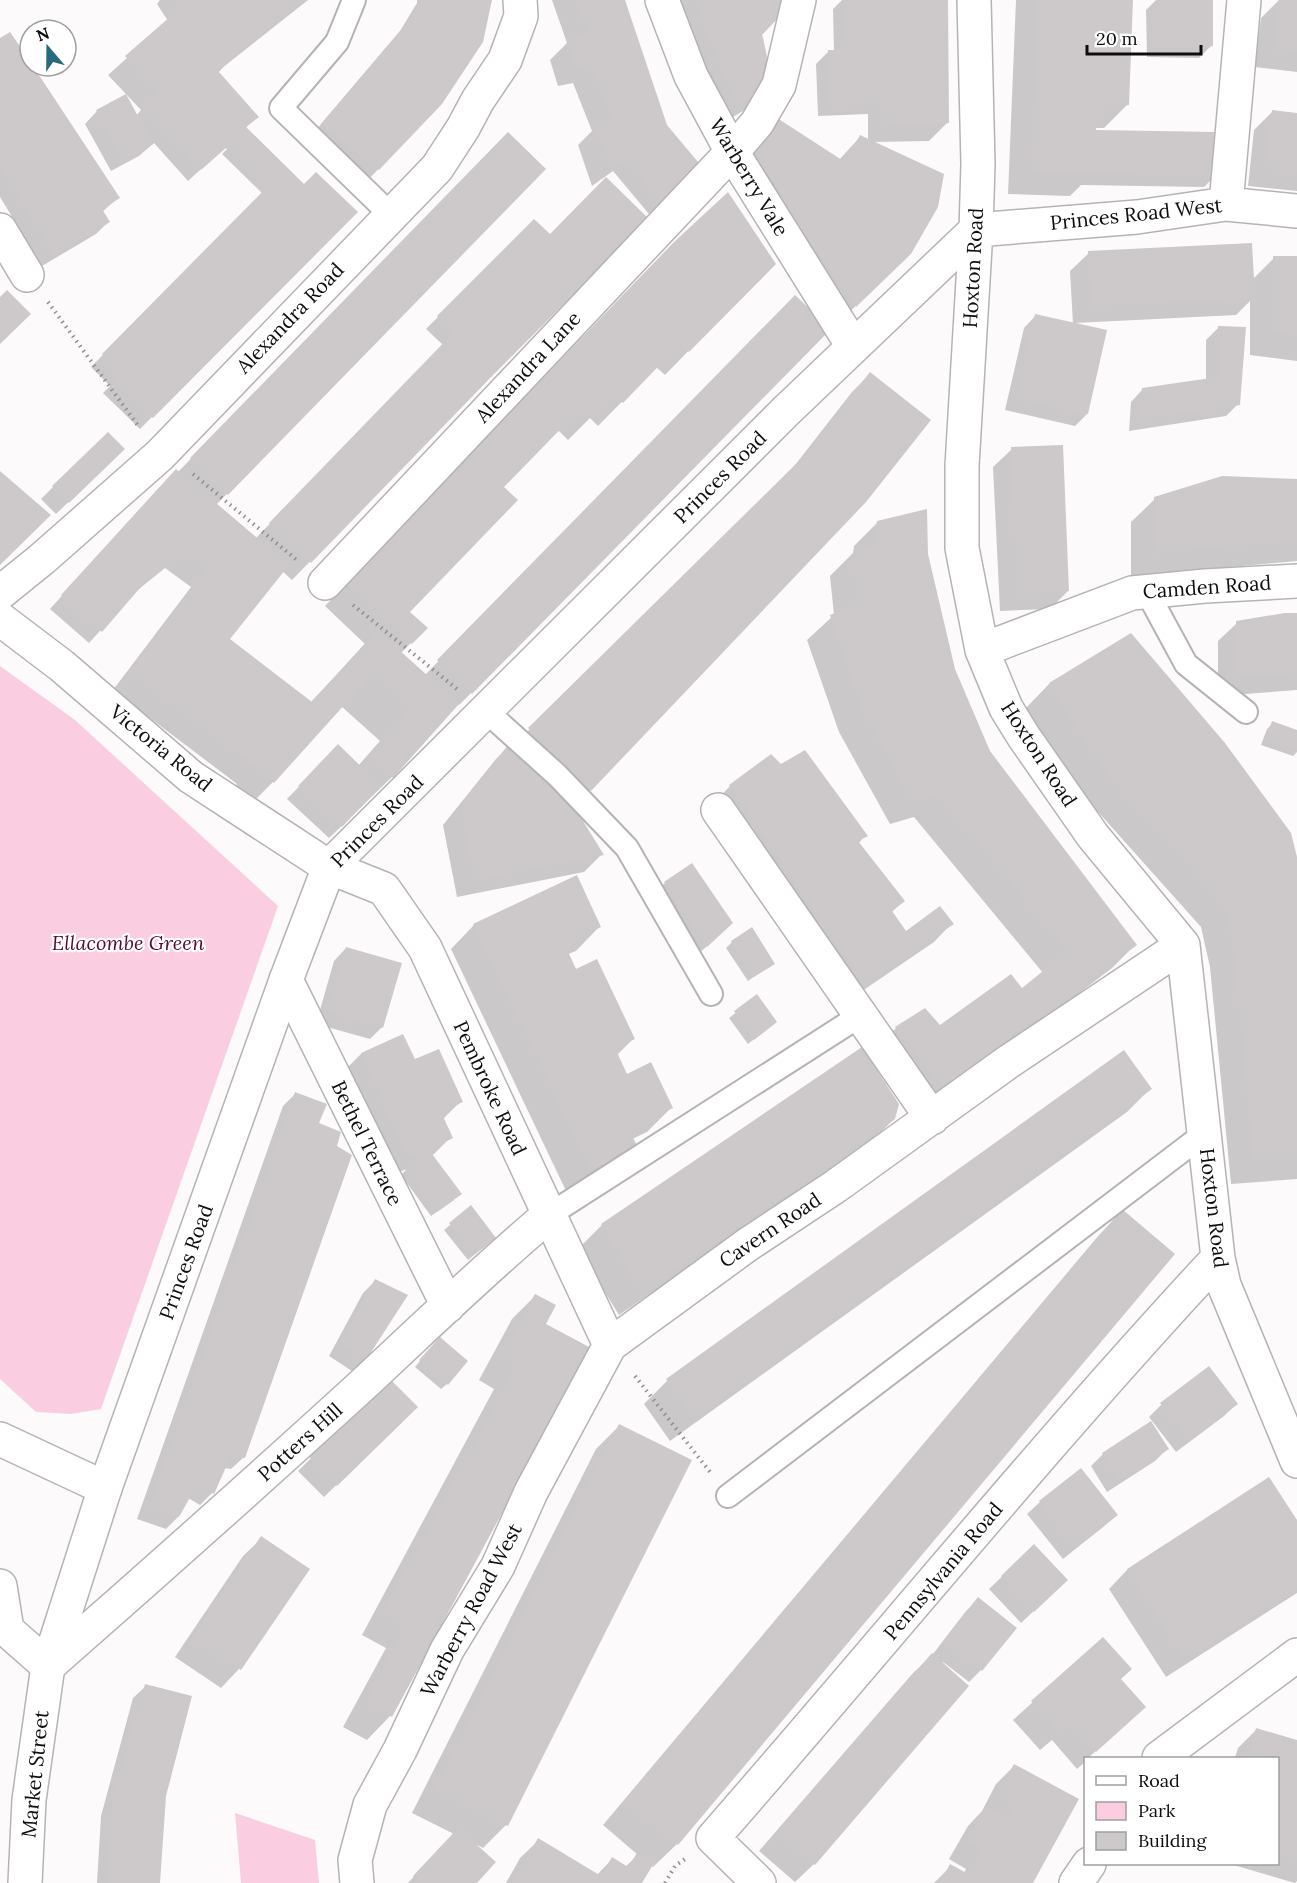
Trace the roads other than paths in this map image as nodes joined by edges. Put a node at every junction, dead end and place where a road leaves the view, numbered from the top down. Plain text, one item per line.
1 (354, 0) edge
2 (520, 0) edge
3 (662, 0) edge
4 (799, 0) edge
5 (974, 0) edge
6 (1244, 0) edge
7 (732, 152) junction
8 (1226, 204) junction
9 (1297, 211) edge
10 (390, 214) junction
11 (0, 230) edge
12 (976, 230) junction
13 (27, 275) road end
14 (854, 345) junction
15 (1297, 581) edge
16 (325, 583) dead end
17 (1147, 592) junction
18 (0, 593) edge
19 (0, 619) edge
20 (982, 650) junction
21 (486, 711) junction
22 (1246, 712) dead end
23 (718, 810) dead end
24 (329, 867) junction
25 (1183, 945) junction
26 (286, 980) junction
27 (711, 994) dead end
28 (861, 1015) junction
29 (933, 1118) junction
30 (1204, 1134) junction
31 (549, 1215) junction
32 (1218, 1258) junction
33 (448, 1306) junction
34 (610, 1345) junction
35 (0, 1439) edge
36 (1297, 1461) edge
37 (105, 1488) junction
38 (728, 1496) road end
39 (0, 1586) edge
40 (1297, 1655) edge
41 (48, 1666) junction
42 (1160, 1757) edge
43 (1088, 1865) edge
44 (25, 1883) edge
45 (357, 1883) edge
46 (759, 1883) edge
47 (1076, 1883) edge

1 - 10 lane
2 - 10 street, Alexandra Road
3 - 7 street, Warberry Vale
4 - 7 street, Alexandra Lane
5 - 12 street, Hoxton Road
6 - 8 street
7 - 14 street, Warberry Vale
7 - 16 street, Alexandra Lane
8 - 9 street, Princes Road West
8 - 12 street, Princes Road West
10 - 18 street, Alexandra Road
11 - 13 street
12 - 14 street, Princes Road
12 - 20 street, Hoxton Road
14 - 21 street, Princes Road
15 - 17 street, Camden Road
17 - 20 street, Camden Road
17 - 22 lane
19 - 24 street, Victoria Road
20 - 25 street, Hoxton Road
21 - 24 street, Princes Road
21 - 27 lane
23 - 28 street
24 - 26 street, Princes Road
24 - 31 street, Pembroke Road
25 - 29 street, Cavern Road
25 - 30 street, Hoxton Road
26 - 33 street, Bethel Terrace
26 - 37 street, Princes Road
28 - 29 street
28 - 31 lane
29 - 34 street, Cavern Road
30 - 32 street, Hoxton Road
30 - 38 lane
31 - 33 street, Potters Hill
31 - 34 street, Pembroke Road
32 - 36 street, Hoxton Road
32 - 46 street, Pennsylvania Road
33 - 41 street, Potters Hill
34 - 45 street, Warberry Road West
35 - 37 street
37 - 41 street, Princes Road
39 - 41 street
40 - 42 street
41 - 44 street, Market Street
43 - 47 street

